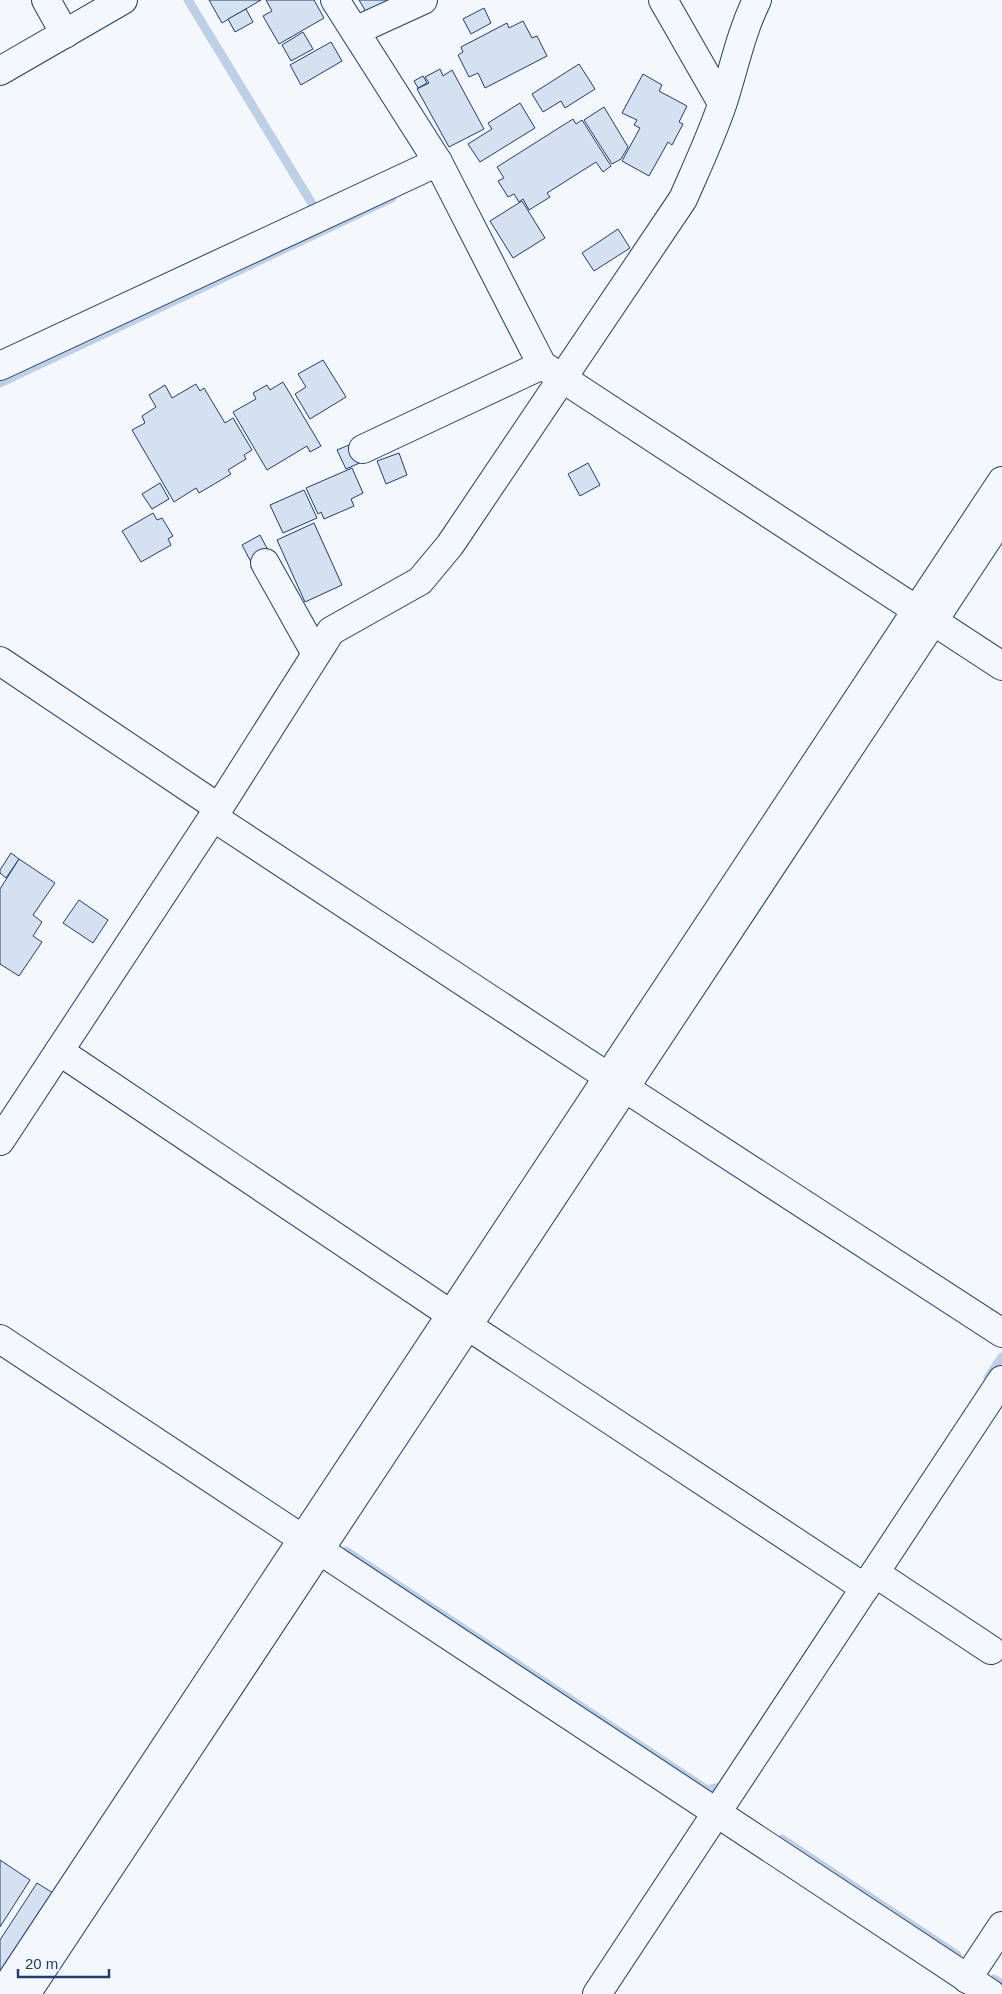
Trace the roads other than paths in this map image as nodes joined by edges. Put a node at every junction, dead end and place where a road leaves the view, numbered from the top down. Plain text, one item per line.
1 (46, 0) edge
2 (123, 0) edge
3 (336, 0) edge
4 (423, 0) edge
5 (662, 0) edge
6 (757, 0) edge
7 (355, 31) junction
8 (64, 34) junction
9 (0, 71) edge
10 (722, 103) junction
11 (438, 162) junction
12 (0, 366) edge
13 (552, 371) junction
14 (363, 449) dead end
15 (1002, 480) edge
16 (1002, 517) edge
17 (265, 563) dead end
18 (925, 615) junction
19 (316, 654) junction
20 (0, 661) edge
21 (1002, 666) edge
22 (216, 812) junction
23 (59, 1051) junction
24 (616, 1083) junction
25 (0, 1141) edge
26 (460, 1320) junction
27 (1002, 1333) edge
28 (0, 1339) edge
29 (1002, 1380) edge
30 (311, 1545) junction
31 (870, 1580) junction
32 (991, 1650) dead end
33 (716, 1813) junction
34 (1002, 1926) edge
35 (967, 1979) junction
36 (2, 1994) edge
37 (26, 1994) edge
38 (597, 1994) edge
39 (991, 1994) edge

1 - 8 street
2 - 8 street
3 - 7 street
4 - 7 street
5 - 10 street
6 - 10 street
7 - 11 street
8 - 9 street
10 - 13 street
11 - 12 street
11 - 13 street
13 - 14 street
13 - 18 street
13 - 19 street
15 - 18 street
16 - 18 street
17 - 19 street
18 - 21 street
18 - 24 street
19 - 22 street
20 - 22 street
22 - 23 street
22 - 24 street
23 - 25 street
23 - 26 street
24 - 26 street
24 - 27 street
26 - 30 street
26 - 31 street
28 - 30 street
29 - 31 street
30 - 33 street
30 - 36 street
30 - 37 street
31 - 32 street
31 - 33 street
33 - 35 street
33 - 38 street
34 - 35 street
35 - 39 street

